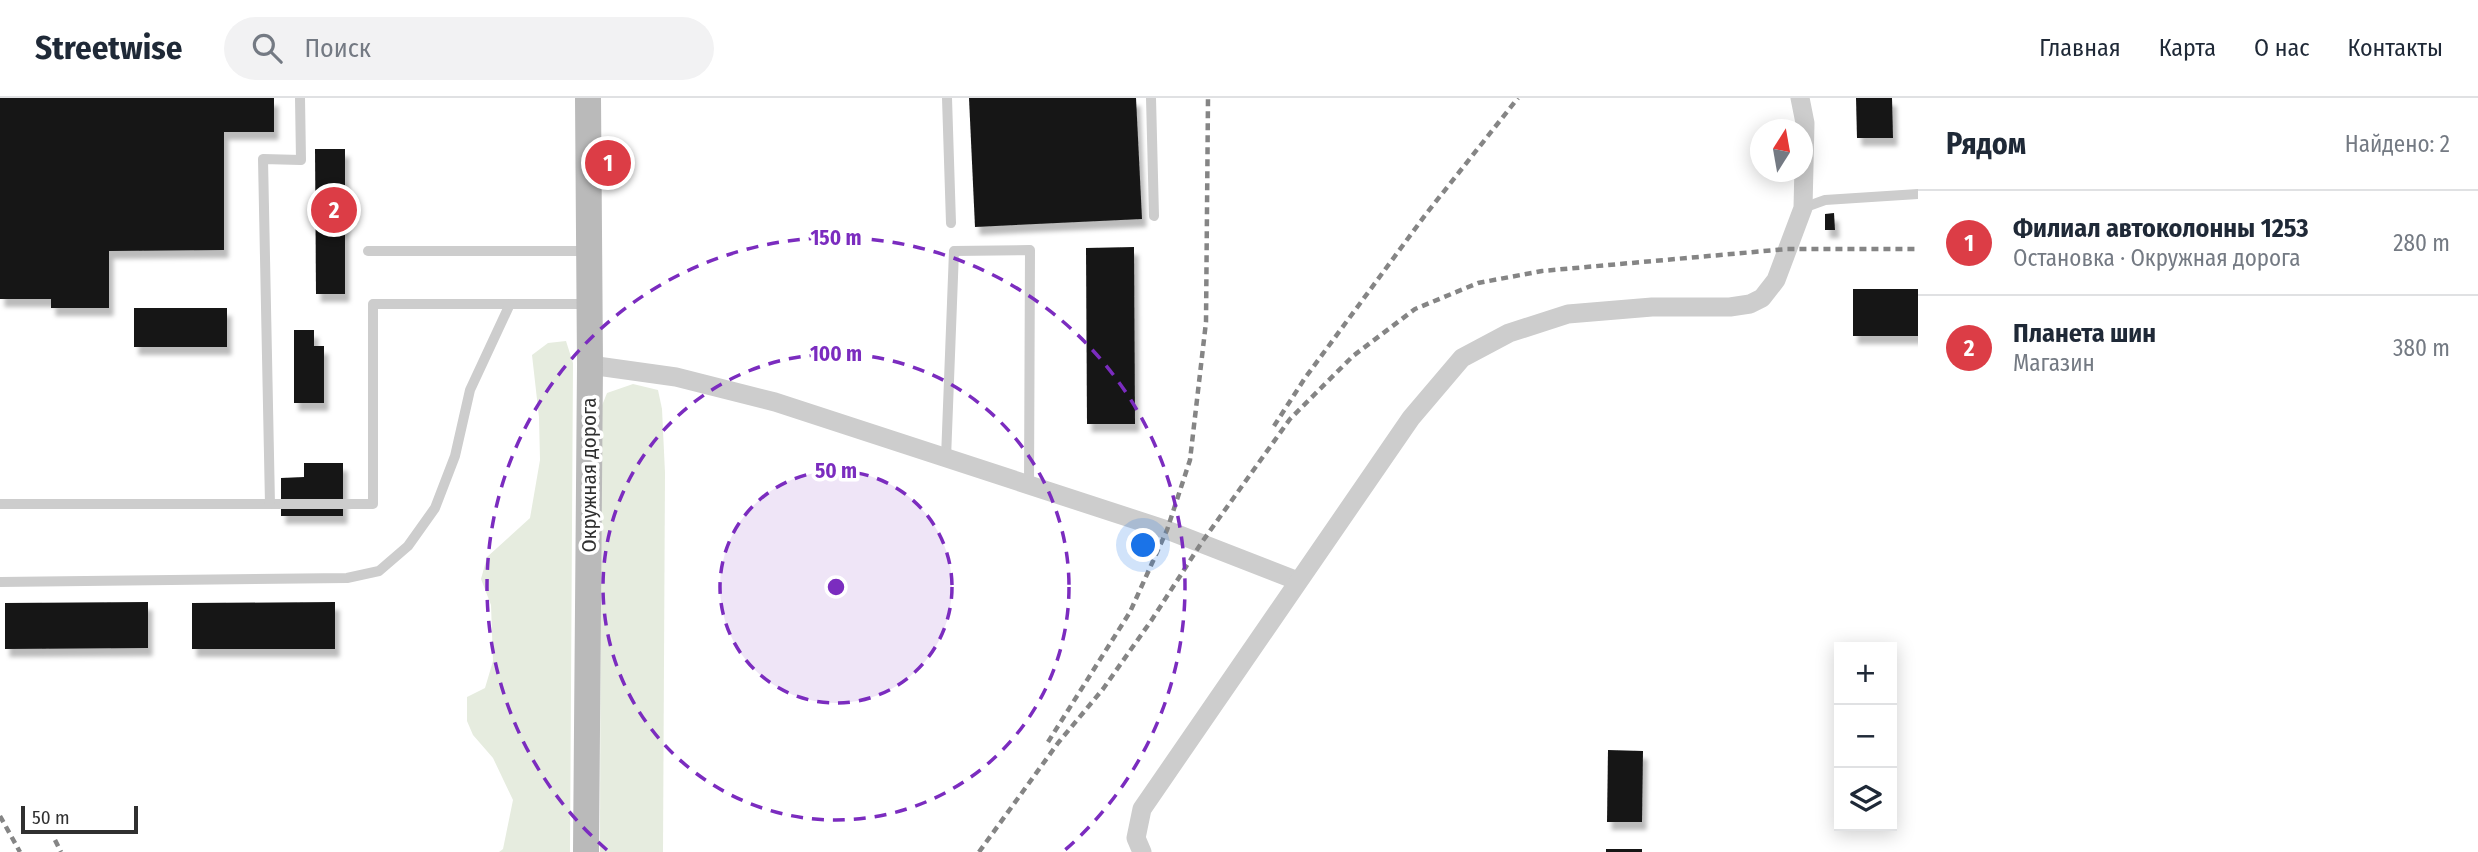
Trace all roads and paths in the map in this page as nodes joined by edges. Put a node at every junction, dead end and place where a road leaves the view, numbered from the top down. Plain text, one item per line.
1 (300, 98) edge
2 (588, 98) edge
3 (947, 98) edge
4 (1151, 98) edge
5 (1800, 98) edge
6 (1918, 194) edge
7 (1803, 208) junction
8 (1154, 216) dead end
9 (951, 223) dead end
10 (368, 251) dead end
11 (590, 251) junction
12 (510, 304) junction
13 (590, 304) junction
14 (590, 365) junction
15 (946, 458) junction
16 (1029, 486) junction
17 (0, 504) edge
18 (270, 504) junction
19 (1298, 581) junction
20 (0, 582) edge
21 (586, 852) edge
22 (1142, 852) edge

1 - 18 lane
2 - 11 main road, Окружная дорога
3 - 9 lane
4 - 8 lane
5 - 7 street
6 - 7 lane
7 - 19 street
10 - 11 lane
11 - 13 main road, Окружная дорога
12 - 13 lane
12 - 18 lane
12 - 20 lane
13 - 14 main road, Окружная дорога
14 - 15 street
14 - 21 main road, Окружная дорога
15 - 16 street
15 - 16 lane
16 - 19 street
17 - 18 lane
19 - 22 street

